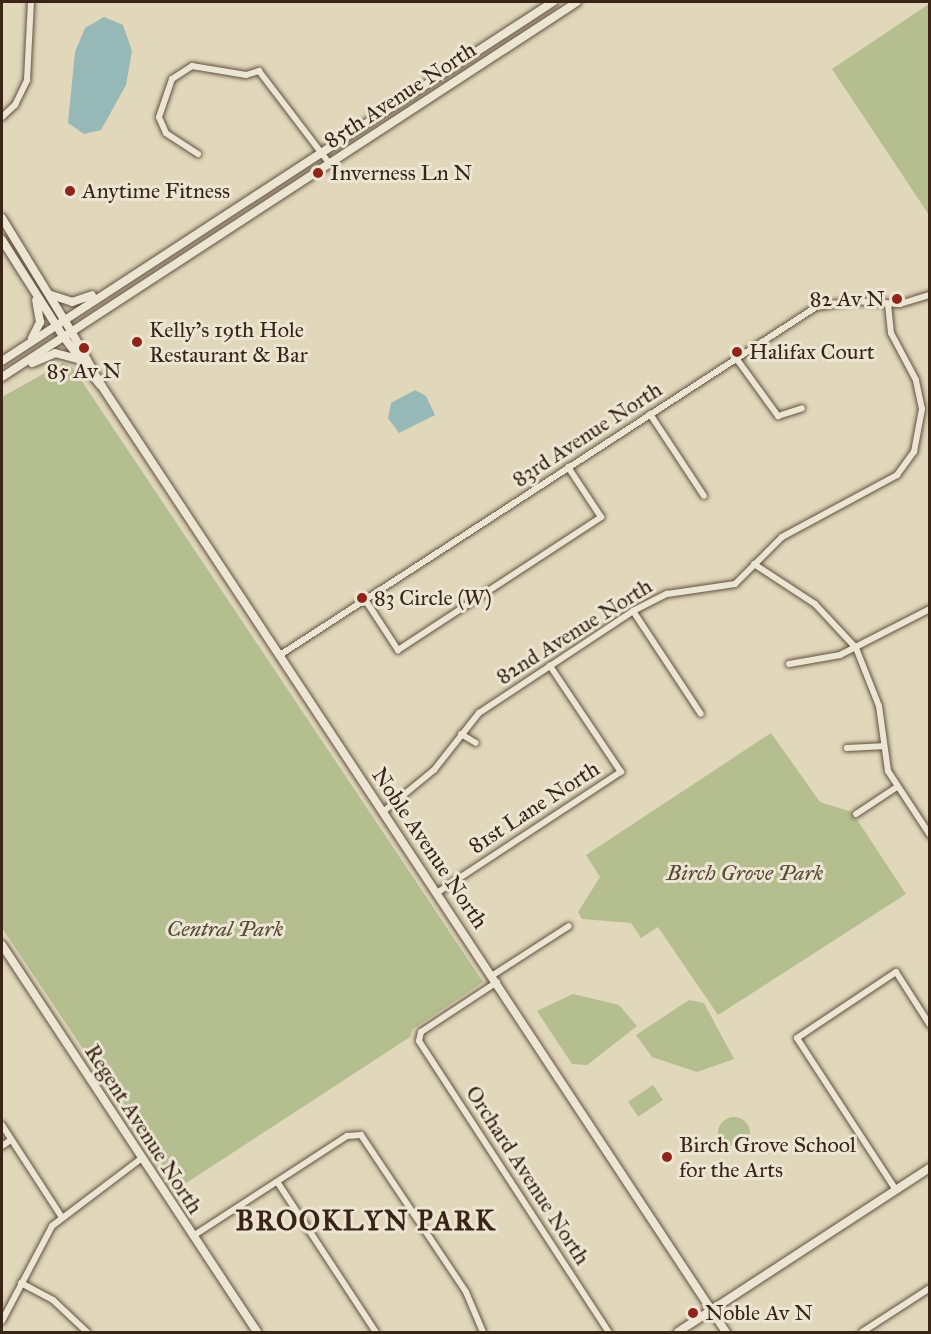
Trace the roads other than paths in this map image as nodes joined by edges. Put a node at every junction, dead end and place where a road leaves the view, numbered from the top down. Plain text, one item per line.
1 (31, 2) edge
2 (553, 2) edge
3 (577, 2) edge
4 (2, 117) edge
5 (321, 152) junction
6 (198, 154) dead end
7 (329, 163) junction
8 (2, 218) edge
9 (2, 240) edge
10 (157, 259) junction
11 (21, 271) junction
12 (48, 293) junction
13 (930, 295) edge
14 (888, 305) junction
15 (60, 322) junction
16 (67, 334) junction
17 (22, 348) junction
18 (736, 358) junction
19 (77, 359) junction
20 (2, 361) edge
21 (2, 377) edge
22 (2, 383) edge
23 (100, 385) junction
24 (802, 408) dead end
25 (650, 414) junction
26 (568, 467) junction
27 (704, 495) dead end
28 (866, 495) junction
29 (870, 504) dead end
30 (754, 564) junction
31 (366, 601) junction
32 (930, 609) edge
33 (633, 612) junction
34 (856, 648) junction
35 (280, 655) junction
36 (789, 664) dead end
37 (550, 666) junction
38 (701, 714) dead end
39 (461, 734) junction
40 (476, 743) dead end
41 (882, 746) junction
42 (847, 748) dead end
43 (897, 787) junction
44 (384, 811) junction
45 (856, 814) dead end
46 (930, 835) edge
47 (438, 892) junction
48 (569, 926) dead end
49 (2, 945) edge
50 (495, 979) junction
51 (930, 1025) edge
52 (2, 1125) edge
53 (11, 1140) junction
54 (2, 1146) edge
55 (142, 1158) junction
56 (930, 1168) edge
57 (278, 1183) junction
58 (896, 1190) junction
59 (61, 1216) junction
60 (193, 1236) junction
61 (21, 1283) junction
62 (930, 1288) edge
63 (712, 1311) junction
64 (2, 1321) edge
65 (87, 1332) edge
66 (257, 1332) edge
67 (375, 1332) edge
68 (483, 1332) edge
69 (609, 1332) edge
70 (678, 1332) edge
71 (726, 1332) edge
72 (862, 1332) edge

1 - 4 street
2 - 5 main road, 85th Avenue North
3 - 7 main road, 85th Avenue North
5 - 6 street
5 - 7 street
5 - 10 main road, 85th Avenue North
7 - 16 main road, 85th Avenue North
8 - 12 main road
9 - 11 main road
10 - 12 main road
10 - 15 main road, 85th Avenue North
11 - 15 main road
11 - 17 main road
12 - 15 main road
13 - 14 street, 83rd Avenue North
14 - 18 street, 83rd Avenue North
14 - 28 street, 82nd Avenue North
15 - 16 main road
15 - 17 main road, 85th Avenue North
16 - 19 street, Noble Avenue North
16 - 21 main road, 85th Avenue North
16 - 23 street, Noble Avenue North
17 - 20 main road, 85th Avenue North
18 - 24 street
18 - 25 street, 83rd Avenue North
19 - 22 main road
19 - 23 street, Noble Avenue North
23 - 35 street, Noble Avenue North
25 - 26 street, 83rd Avenue North
25 - 27 street
26 - 31 street, 83rd Avenue North
26 - 31 street
28 - 29 street
28 - 30 street, 82nd Avenue North
30 - 33 street, 82nd Avenue North
30 - 34 street
31 - 35 street, 83rd Avenue North
32 - 34 street
33 - 37 street, 82nd Avenue North
33 - 38 street
34 - 36 street
34 - 41 street
35 - 44 street, Noble Avenue North
37 - 39 street, 82nd Avenue North
37 - 47 street, 81st Lane North
39 - 40 street
39 - 44 street, 82nd Avenue North
41 - 42 street
41 - 43 street
43 - 45 street
43 - 46 street
44 - 47 street, Noble Avenue North
47 - 50 street, Noble Avenue North
48 - 50 street
49 - 55 street, Regent Avenue North
50 - 63 street, Noble Avenue North
50 - 69 street, Orchard Avenue North
51 - 58 street
52 - 53 street
53 - 54 street
53 - 59 street
55 - 59 street
55 - 60 street, Regent Avenue North
56 - 58 street
57 - 60 street
57 - 67 street
57 - 68 street
58 - 63 street
59 - 61 street
60 - 66 street, Regent Avenue North
61 - 64 street
61 - 65 street
62 - 72 street
63 - 70 street
63 - 71 street, Noble Avenue North

